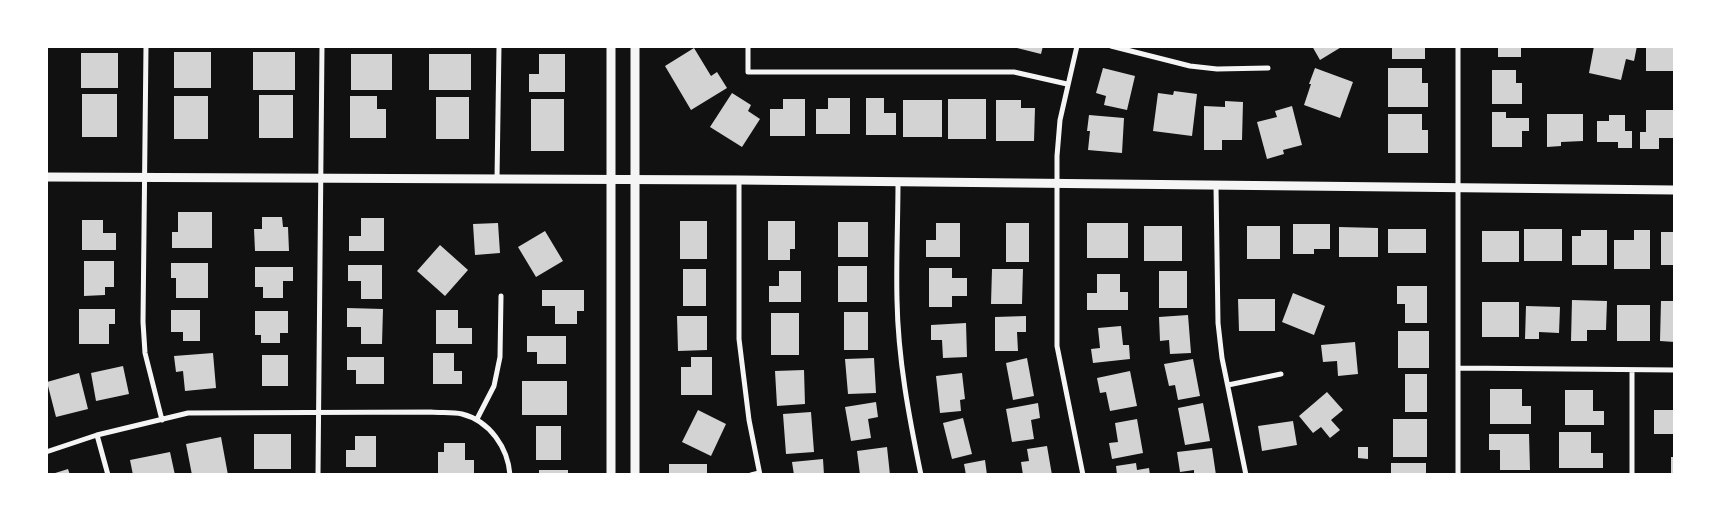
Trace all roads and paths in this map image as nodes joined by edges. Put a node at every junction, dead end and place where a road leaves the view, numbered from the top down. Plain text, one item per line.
1 (146, 46) edge
2 (322, 46) edge
3 (499, 46) edge
4 (611, 46) edge
5 (635, 46) edge
6 (748, 46) edge
7 (1077, 46) edge
8 (1111, 46) edge
9 (1458, 46) edge
10 (1268, 68) dead end
11 (1067, 84) junction
12 (46, 177) edge
13 (145, 178) junction
14 (320, 178) junction
15 (635, 179) junction
16 (496, 180) junction
17 (611, 180) junction
18 (739, 180) junction
19 (898, 181) junction
20 (1057, 183) junction
21 (1216, 186) junction
22 (1459, 189) junction
23 (1675, 190) edge
24 (501, 296) dead end
25 (1458, 368) junction
26 (1632, 370) junction
27 (1675, 370) edge
28 (1282, 374) dead end
29 (1228, 385) junction
30 (319, 413) junction
31 (162, 420) junction
32 (477, 420) junction
33 (98, 435) junction
34 (46, 452) edge
35 (760, 474) edge
36 (108, 475) edge
37 (318, 475) edge
38 (510, 475) edge
39 (610, 475) edge
40 (635, 475) edge
41 (751, 475) edge
42 (921, 475) edge
43 (1083, 475) edge
44 (1246, 475) edge
45 (1458, 475) edge
46 (1632, 475) edge

1 - 13 street
2 - 14 street
3 - 16 street
4 - 17 street
5 - 15 street
6 - 11 street
7 - 11 street
8 - 10 street
9 - 22 street
11 - 20 street
12 - 13 street
13 - 14 street
13 - 31 street
14 - 16 street
14 - 30 street
15 - 17 street
15 - 18 street
15 - 40 street
16 - 17 street
17 - 39 street
18 - 19 street
18 - 35 street
19 - 20 street
19 - 42 street
20 - 21 street
20 - 43 street
21 - 22 street
21 - 29 street
22 - 23 street
22 - 25 street
24 - 32 street
25 - 26 street
25 - 45 street
26 - 27 street
26 - 46 street
28 - 29 street
29 - 44 street
30 - 31 street
30 - 32 street
30 - 37 street
31 - 33 street
32 - 38 street
33 - 34 street
33 - 36 street
35 - 41 street

